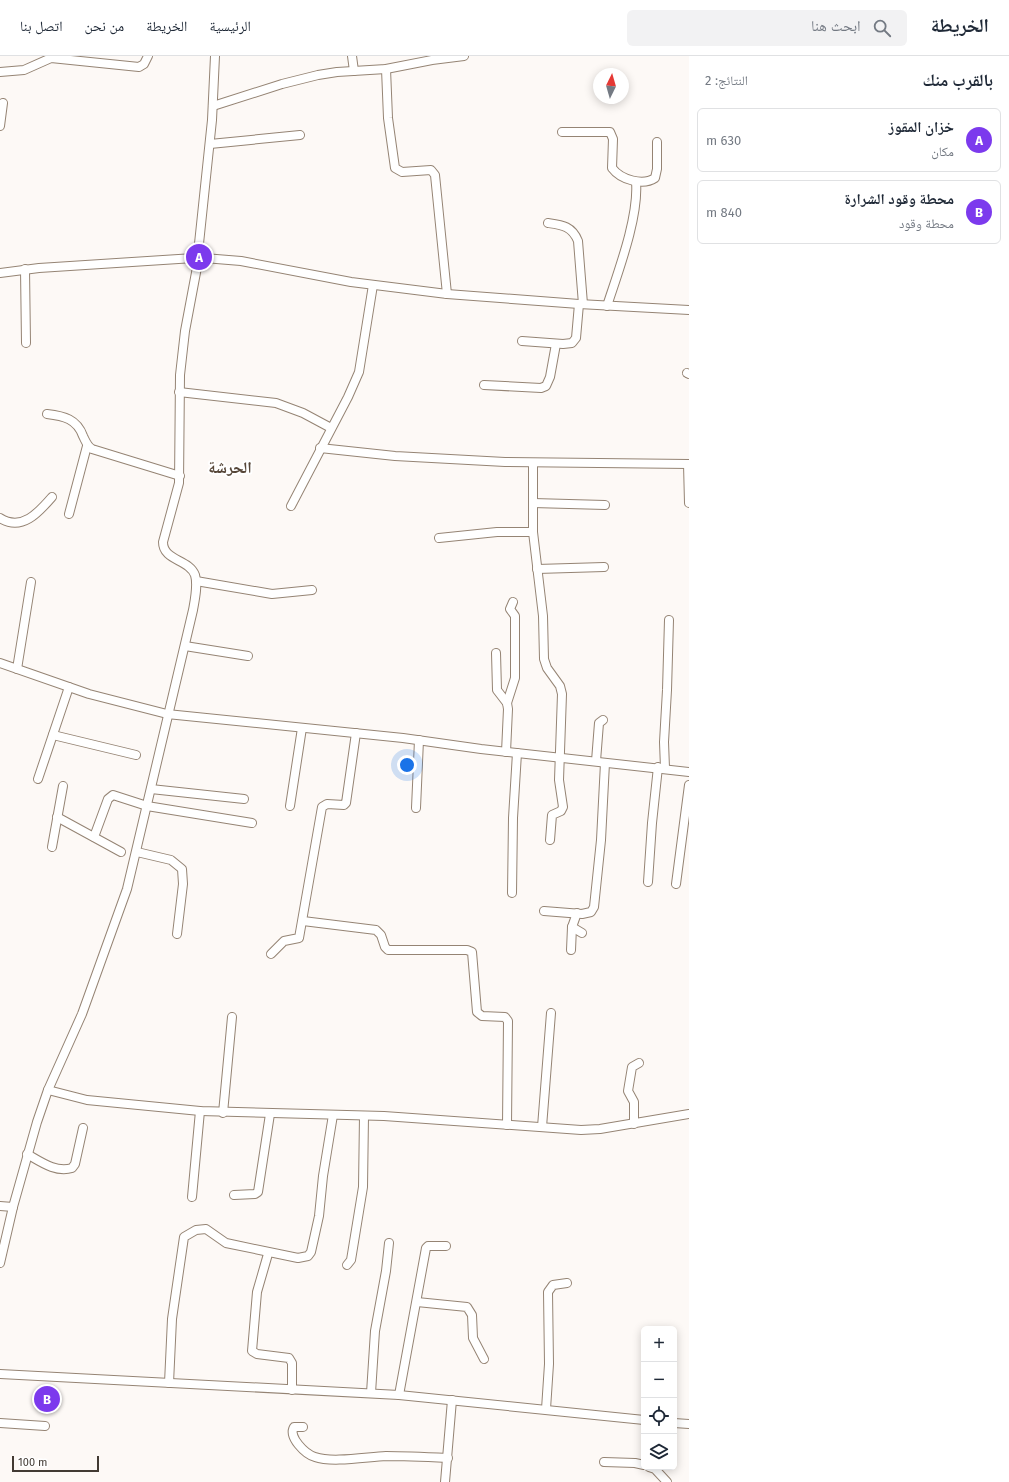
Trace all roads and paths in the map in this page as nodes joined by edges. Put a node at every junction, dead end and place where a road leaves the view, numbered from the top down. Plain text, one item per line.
1 (148, 56) edge
2 (215, 56) edge
3 (352, 56) edge
4 (464, 56) edge
5 (386, 69) junction
6 (354, 71) junction
7 (0, 72) edge
8 (3, 103) dead end
9 (213, 106) junction
10 (0, 126) edge
11 (562, 132) dead end
12 (300, 135) dead end
13 (658, 142) dead end
14 (210, 144) junction
15 (636, 182) junction
16 (548, 223) dead end
17 (199, 258) junction
18 (25, 270) junction
19 (0, 274) edge
20 (373, 285) junction
21 (447, 294) junction
22 (581, 304) junction
23 (607, 306) junction
24 (689, 310) edge
25 (522, 340) dead end
26 (26, 343) dead end
27 (556, 344) junction
28 (484, 385) dead end
29 (179, 392) junction
30 (47, 414) dead end
31 (331, 428) junction
32 (87, 446) junction
33 (320, 448) junction
34 (534, 463) junction
35 (689, 464) edge
36 (180, 476) junction
37 (52, 497) dead end
38 (533, 503) junction
39 (689, 503) edge
40 (605, 505) dead end
41 (291, 506) dead end
42 (69, 514) dead end
43 (0, 518) edge
44 (533, 532) junction
45 (439, 538) dead end
46 (604, 567) dead end
47 (537, 568) junction
48 (196, 581) junction
49 (31, 582) dead end
50 (312, 590) dead end
51 (513, 602) dead end
52 (668, 620) dead end
53 (184, 646) junction
54 (496, 653) dead end
55 (248, 656) dead end
56 (0, 663) edge
57 (17, 669) junction
58 (69, 687) junction
59 (507, 703) junction
60 (167, 714) junction
61 (603, 720) dead end
62 (302, 728) junction
63 (356, 733) junction
64 (53, 735) junction
65 (419, 740) junction
66 (506, 752) junction
67 (517, 753) junction
68 (136, 754) dead end
69 (559, 758) junction
70 (596, 761) junction
71 (605, 763) junction
72 (662, 768) junction
73 (689, 772) edge
74 (38, 779) dead end
75 (689, 785) edge
76 (63, 786) dead end
77 (151, 789) junction
78 (244, 799) dead end
79 (147, 806) junction
80 (290, 806) dead end
81 (416, 808) dead end
82 (57, 817) junction
83 (252, 823) dead end
84 (94, 837) junction
85 (550, 840) dead end
86 (52, 847) dead end
87 (121, 852) dead end
88 (137, 852) junction
89 (648, 882) dead end
90 (676, 884) dead end
91 (512, 894) dead end
92 (544, 911) dead end
93 (577, 913) junction
94 (303, 921) junction
95 (572, 927) junction
96 (177, 934) dead end
97 (582, 934) dead end
98 (571, 950) dead end
99 (271, 954) dead end
100 (552, 1013) dead end
101 (232, 1017) dead end
102 (639, 1063) dead end
103 (48, 1090) junction
104 (200, 1112) junction
105 (223, 1113) junction
106 (270, 1114) junction
107 (689, 1114) edge
108 (332, 1115) junction
109 (364, 1116) junction
110 (634, 1124) junction
111 (507, 1125) junction
112 (542, 1127) junction
113 (83, 1128) dead end
114 (27, 1154) junction
115 (234, 1195) dead end
116 (192, 1196) dead end
117 (0, 1206) edge
118 (13, 1207) junction
119 (389, 1243) dead end
120 (446, 1246) dead end
121 (268, 1254) junction
122 (0, 1263) edge
123 (347, 1265) dead end
124 (567, 1283) dead end
125 (417, 1302) junction
126 (484, 1359) dead end
127 (0, 1374) edge
128 (169, 1383) junction
129 (292, 1390) junction
130 (370, 1393) junction
131 (399, 1395) junction
132 (452, 1400) junction
133 (546, 1409) junction
134 (641, 1420) edge
135 (0, 1423) edge
136 (677, 1423) edge
137 (689, 1424) edge
138 (45, 1426) dead end
139 (303, 1427) dead end
140 (448, 1458) junction
141 (604, 1462) dead end
142 (641, 1464) edge
143 (656, 1470) edge
144 (445, 1482) edge
145 (667, 1482) edge

1 - 7 street
2 - 9 street
3 - 6 street
4 - 5 street
5 - 6 street
5 - 21 street
6 - 9 street
8 - 10 street
9 - 14 street
11 - 15 street
12 - 14 street
13 - 15 street
14 - 17 street
15 - 23 street
16 - 22 street
17 - 18 street
17 - 20 street
17 - 29 street
18 - 19 street
18 - 26 street
20 - 21 street
20 - 31 street
21 - 22 street
22 - 23 street
22 - 27 street
23 - 24 street
25 - 27 street
27 - 28 street
29 - 31 street
29 - 36 street
30 - 32 street
31 - 33 street
32 - 36 street
32 - 42 street
33 - 34 street
33 - 41 street
34 - 35 street
34 - 38 street
35 - 39 street
36 - 48 street
37 - 43 street
38 - 40 street
38 - 44 street
44 - 45 street
44 - 47 street
46 - 47 street
47 - 69 street
48 - 50 street
48 - 53 street
49 - 57 street
51 - 59 street
52 - 72 street
53 - 55 street
53 - 60 street
54 - 59 street
56 - 57 street
57 - 58 street
58 - 60 street
58 - 64 street
59 - 66 street
60 - 62 street
60 - 77 street
61 - 70 street
62 - 63 street
62 - 80 street
63 - 65 street
63 - 94 street
64 - 68 street
64 - 74 street
65 - 66 street
65 - 81 street
66 - 67 street
67 - 69 street
67 - 91 street
69 - 70 street
69 - 85 street
70 - 71 street
71 - 72 street
71 - 93 street
72 - 73 street
72 - 89 street
75 - 90 street
76 - 82 street
77 - 78 street
77 - 79 street
79 - 83 street
79 - 84 street
79 - 88 street
82 - 84 street
82 - 86 street
84 - 87 street
88 - 96 street
88 - 103 street
92 - 93 street
93 - 95 street
94 - 99 street
94 - 111 street
95 - 97 street
95 - 98 street
100 - 112 street
101 - 105 street
102 - 110 street
103 - 104 street
103 - 114 street
104 - 105 street
104 - 116 street
105 - 106 street
106 - 108 street
106 - 115 street
107 - 110 street
108 - 109 street
108 - 121 street
109 - 111 street
109 - 123 street
110 - 112 street
111 - 112 street
113 - 114 street
114 - 118 street
117 - 118 street
118 - 122 street
119 - 130 street
120 - 125 street
121 - 128 street
121 - 129 street
124 - 133 street
125 - 126 street
125 - 131 street
127 - 128 street
128 - 129 street
129 - 130 street
130 - 131 street
131 - 132 street
132 - 133 street
132 - 140 street
133 - 134 street
135 - 138 street
136 - 137 street
139 - 140 street
140 - 144 street
141 - 142 street
143 - 145 street

